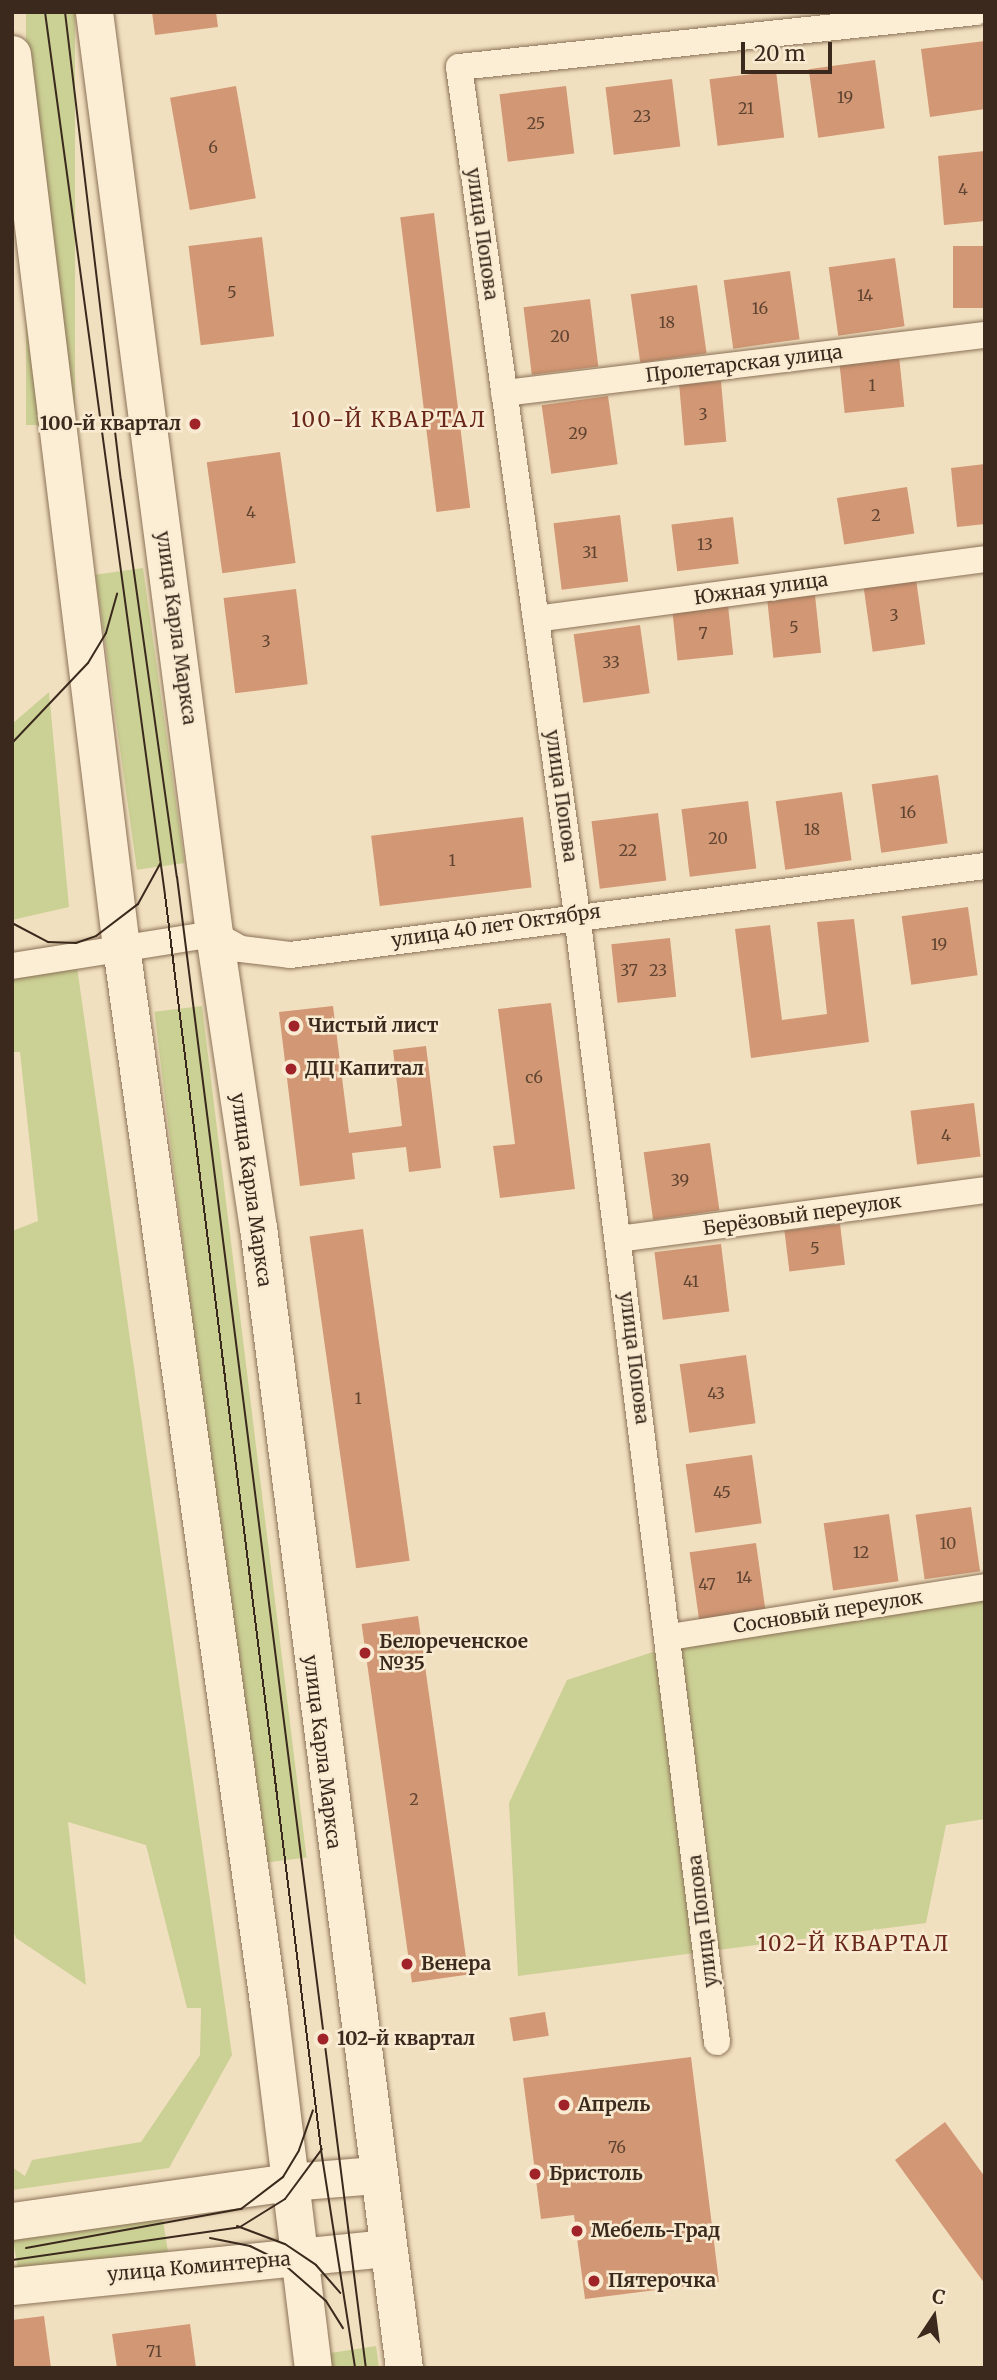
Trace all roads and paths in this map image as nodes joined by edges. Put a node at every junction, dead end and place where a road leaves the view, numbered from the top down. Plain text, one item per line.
1 (94, 12) edge
2 (976, 12) edge
3 (12, 54) edge
4 (985, 335) edge
5 (504, 393) junction
6 (985, 559) edge
7 (536, 619) junction
8 (985, 866) edge
9 (577, 915) junction
10 (214, 934) junction
11 (121, 947) junction
12 (12, 966) edge
13 (985, 1190) edge
14 (619, 1239) junction
15 (985, 1587) edge
16 (670, 1637) junction
17 (718, 2042) dead end
18 (376, 2175) junction
19 (289, 2182) junction
20 (12, 2221) edge
21 (386, 2248) junction
22 (298, 2259) junction
23 (12, 2286) edge
24 (313, 2368) edge
25 (404, 2368) edge

1 - 10 street, улица Карла Маркса
2 - 5 street, улица Попова
3 - 11 street
4 - 5 street, Пролетарская улица
5 - 7 street, улица Попова
6 - 7 street, Южная улица
7 - 9 street, улица Попова
8 - 9 street, улица 40 лет Октября
9 - 10 street, улица 40 лет Октября
9 - 14 street, улица Попова
10 - 11 street
10 - 18 street, улица Карла Маркса
11 - 12 street
11 - 19 street
13 - 14 street, Берёзовый переулок
14 - 16 street, улица Попова
15 - 16 street, Сосновый переулок
16 - 17 street, улица Попова
18 - 19 street
18 - 21 street, улица Карла Маркса
19 - 20 street
19 - 22 street
21 - 22 street, улица Коминтерна
21 - 25 street, улица Карла Маркса
22 - 23 street, улица Коминтерна
22 - 24 street

